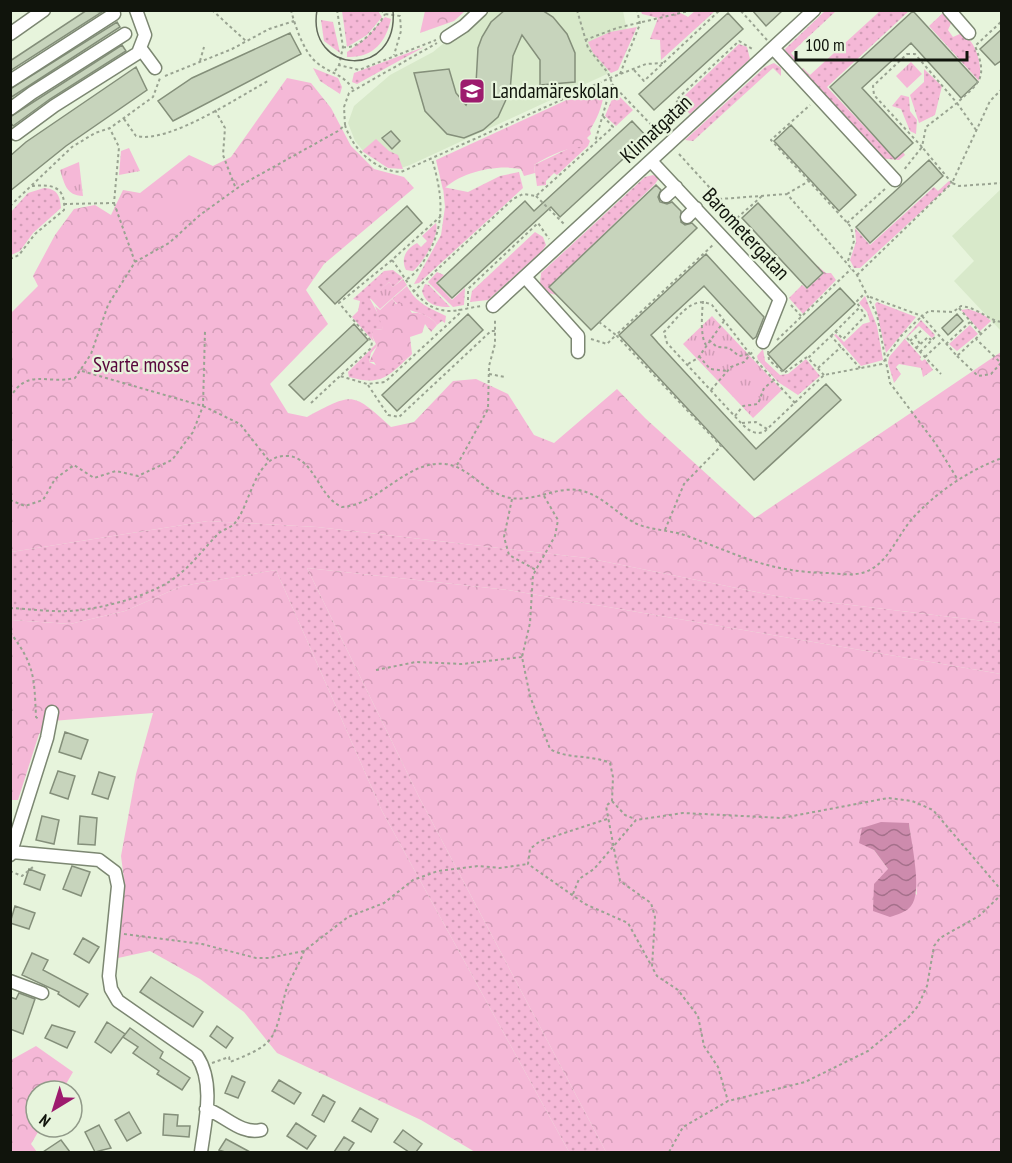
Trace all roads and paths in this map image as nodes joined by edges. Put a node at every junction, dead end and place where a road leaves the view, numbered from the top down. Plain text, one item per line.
1 (44, 10) edge
2 (136, 10) edge
3 (212, 10) edge
4 (291, 10) edge
5 (337, 10) edge
6 (381, 10) edge
7 (399, 10) edge
8 (481, 10) edge
9 (577, 10) edge
10 (638, 10) edge
11 (693, 10) edge
12 (814, 10) edge
13 (949, 10) edge
14 (720, 11) edge
15 (741, 11) edge
16 (114, 14) dead end
17 (385, 14) junction
18 (400, 16) junction
19 (294, 21) junction
20 (1002, 21) edge
21 (640, 24) junction
22 (969, 33) dead end
23 (10, 34) edge
24 (126, 34) dead end
25 (447, 37) junction
26 (585, 40) junction
27 (247, 42) junction
28 (204, 47) dead end
29 (343, 47) junction
30 (773, 48) junction
31 (141, 49) junction
32 (394, 55) junction
33 (761, 59) junction
34 (200, 62) junction
35 (663, 63) junction
36 (339, 65) junction
37 (155, 68) dead end
38 (634, 70) junction
39 (335, 71) junction
40 (620, 74) junction
41 (610, 78) junction
42 (10, 81) edge
43 (268, 81) dead end
44 (612, 84) junction
45 (1002, 89) edge
46 (354, 90) junction
47 (817, 98) junction
48 (957, 103) junction
49 (10, 110) edge
50 (215, 110) junction
51 (603, 116) junction
52 (124, 119) junction
53 (693, 122) junction
54 (345, 125) junction
55 (110, 128) junction
56 (976, 130) junction
57 (16, 134) dead end
58 (660, 134) dead end
59 (70, 143) dead end
60 (596, 143) junction
61 (72, 147) junction
62 (679, 154) dead end
63 (432, 159) junction
64 (651, 161) junction
65 (895, 180) dead end
66 (809, 181) junction
67 (952, 183) junction
68 (1002, 183) edge
69 (32, 186) junction
70 (237, 189) junction
71 (787, 194) junction
72 (536, 196) junction
73 (762, 196) junction
74 (720, 199) junction
75 (114, 203) junction
76 (64, 204) junction
77 (10, 206) edge
78 (441, 216) junction
79 (712, 219) dead end
80 (573, 233) junction
81 (723, 233) junction
82 (555, 249) junction
83 (10, 259) edge
84 (392, 260) junction
85 (848, 261) junction
86 (135, 262) junction
87 (857, 275) junction
88 (525, 277) junction
89 (407, 279) junction
90 (413, 292) junction
91 (866, 292) junction
92 (870, 297) junction
93 (703, 300) junction
94 (493, 306) junction
95 (468, 307) junction
96 (860, 307) junction
97 (959, 308) junction
98 (459, 309) junction
99 (922, 316) junction
100 (724, 321) junction
101 (995, 321) junction
102 (599, 322) dead end
103 (970, 322) junction
104 (1002, 322) edge
105 (577, 328) junction
106 (922, 329) dead end
107 (204, 331) dead end
108 (496, 331) junction
109 (835, 331) junction
110 (919, 332) junction
111 (981, 334) junction
112 (616, 335) junction
113 (938, 335) junction
114 (831, 336) junction
115 (915, 336) junction
116 (907, 338) dead end
117 (926, 338) junction
118 (976, 339) junction
119 (709, 340) junction
120 (943, 340) junction
121 (910, 341) junction
122 (932, 341) junction
123 (767, 344) joint
124 (920, 344) junction
125 (946, 344) junction
126 (706, 345) junction
127 (927, 345) junction
128 (841, 347) junction
129 (916, 348) junction
130 (932, 350) junction
131 (578, 352) dead end
132 (920, 352) junction
133 (750, 354) junction
134 (699, 356) junction
135 (957, 356) junction
136 (925, 357) junction
137 (808, 358) junction
138 (885, 361) junction
139 (687, 365) junction
140 (818, 368) junction
141 (860, 368) junction
142 (82, 371) junction
143 (727, 371) dead end
144 (489, 374) junction
145 (941, 374) dead end
146 (824, 375) junction
147 (340, 376) junction
148 (505, 377) dead end
149 (774, 381) junction
150 (10, 382) edge
151 (367, 384) junction
152 (17, 386) junction
153 (10, 398) edge
154 (310, 403) dead end
155 (795, 403) junction
156 (203, 406) junction
157 (735, 416) junction
158 (741, 423) junction
159 (767, 429) junction
160 (1002, 458) edge
161 (270, 462) junction
162 (457, 466) junction
163 (958, 480) junction
164 (544, 496) junction
165 (512, 499) junction
166 (10, 500) edge
167 (665, 530) junction
168 (536, 570) junction
169 (10, 608) edge
170 (10, 632) edge
171 (522, 657) junction
172 (376, 670) dead end
173 (52, 712) dead end
174 (49, 726) junction
175 (612, 801) junction
176 (607, 819) junction
177 (636, 820) junction
178 (613, 848) junction
179 (11, 854) edge
180 (528, 864) junction
181 (39, 866) dead end
182 (10, 871) edge
183 (1002, 893) edge
184 (573, 894) junction
185 (113, 932) junction
186 (304, 951) junction
187 (652, 968) junction
188 (10, 981) edge
189 (42, 993) dead end
190 (204, 1066) junction
191 (728, 1101) junction
192 (206, 1109) junction
193 (261, 1130) dead end
194 (201, 1152) edge
195 (669, 1152) edge

1 - 23 street
2 - 31 street
3 - 27 path
4 - 19 path
5 - 29 path
6 - 17 path
7 - 18 path
8 - 25 street
9 - 26 path
10 - 21 path
11 - 21 path
12 - 30 street, Klimatgatan
13 - 22 street
14 - 35 path
15 - 30 path
16 - 42 street
17 - 18 path
17 - 29 path
18 - 32 path
19 - 27 path
19 - 39 path
20 - 48 path
21 - 26 path
21 - 40 path
24 - 49 street
25 - 32 path
25 - 46 path
26 - 41 path
27 - 34 path
28 - 34 path
29 - 36 path
30 - 33 street, Klimatgatan
30 - 47 street
31 - 37 street
31 - 57 street
32 - 36 path
33 - 53 street, Klimatgatan
33 - 53 path
34 - 52 path
35 - 38 path
35 - 38 path
36 - 39 path
38 - 40 path
39 - 46 path
40 - 41 path
41 - 44 path
41 - 63 path
43 - 50 path
44 - 51 path
44 - 58 path
45 - 56 path
46 - 54 path
47 - 65 street
47 - 66 path
48 - 48 path
48 - 56 path
50 - 52 path
50 - 70 path
51 - 60 path
51 - 60 path
52 - 55 path
53 - 64 street, Klimatgatan
54 - 63 path
54 - 70 path
55 - 61 path
55 - 75 path
56 - 67 path
59 - 61 path
60 - 72 path
61 - 69 path
62 - 74 path
63 - 78 path
64 - 80 street, Klimatgatan
64 - 81 street, Barometergatan
66 - 71 path
66 - 85 path
67 - 68 path
67 - 87 path
69 - 76 path
69 - 77 path
70 - 86 path
71 - 73 path
71 - 85 path
72 - 80 path
72 - 90 path
73 - 74 path
73 - 81 path
74 - 79 path
75 - 76 path
75 - 86 path
76 - 83 path
78 - 84 path
78 - 89 path
80 - 82 street, Klimatgatan
81 - 112 path
81 - 123 street, Barometergatan
82 - 88 street, Klimatgatan
82 - 95 path
84 - 89 path
84 - 147 path
85 - 87 path
86 - 142 path
87 - 91 path
88 - 94 street, Klimatgatan
88 - 105 street
89 - 90 path
90 - 98 path
91 - 92 path
91 - 96 path
92 - 99 path
92 - 138 path
93 - 100 path
93 - 126 path
93 - 139 path
94 - 95 path
94 - 108 path
95 - 98 path
96 - 109 path
96 - 109 path
97 - 99 path
97 - 101 path
97 - 103 path
98 - 151 path
99 - 113 path
99 - 138 path
100 - 119 path
100 - 133 path
101 - 104 path
101 - 111 path
102 - 112 path
103 - 111 path
103 - 125 path
105 - 112 path
105 - 131 street
106 - 110 path
107 - 156 path
108 - 144 path
108 - 151 path
109 - 114 path
110 - 115 path
110 - 117 path
111 - 118 path
112 - 167 path
113 - 120 path
113 - 122 path
114 - 128 path
114 - 137 path
115 - 121 path
115 - 124 path
116 - 121 path
117 - 122 path
117 - 124 path
118 - 135 path
118 - 135 path
119 - 126 path
119 - 133 path
120 - 125 path
120 - 130 path
121 - 129 path
122 - 127 path
123 - 137 path
124 - 129 path
125 - 135 path
126 - 134 path
127 - 130 path
127 - 132 path
128 - 140 path
128 - 141 path
129 - 132 path
130 - 136 path
132 - 136 path
133 - 149 path
134 - 139 path
134 - 143 path
136 - 145 path
137 - 140 path
138 - 141 path
138 - 163 path
139 - 157 path
140 - 146 path
141 - 146 path
142 - 152 path
142 - 156 path
144 - 148 path
144 - 162 path
146 - 155 path
147 - 151 path
147 - 154 path
149 - 155 path
149 - 157 path
150 - 152 path
152 - 153 path
155 - 159 path
156 - 161 path
156 - 166 path
157 - 158 path
158 - 159 path
158 - 159 path
160 - 163 path
161 - 162 path
161 - 169 path
162 - 165 path
163 - 167 path
164 - 165 path
164 - 167 path
164 - 168 path
165 - 168 path
168 - 171 path
170 - 174 path
171 - 172 path
171 - 175 path
173 - 174 street
174 - 179 street
175 - 176 path
175 - 177 path
176 - 178 path
176 - 180 path
177 - 178 path
177 - 183 path
178 - 184 path
178 - 187 path
179 - 185 street
180 - 184 path
180 - 186 path
181 - 182 path
183 - 191 path
184 - 187 path
185 - 186 path
185 - 190 street
186 - 190 path
187 - 191 path
188 - 189 street
190 - 192 street
191 - 195 path
192 - 193 street
192 - 194 street

